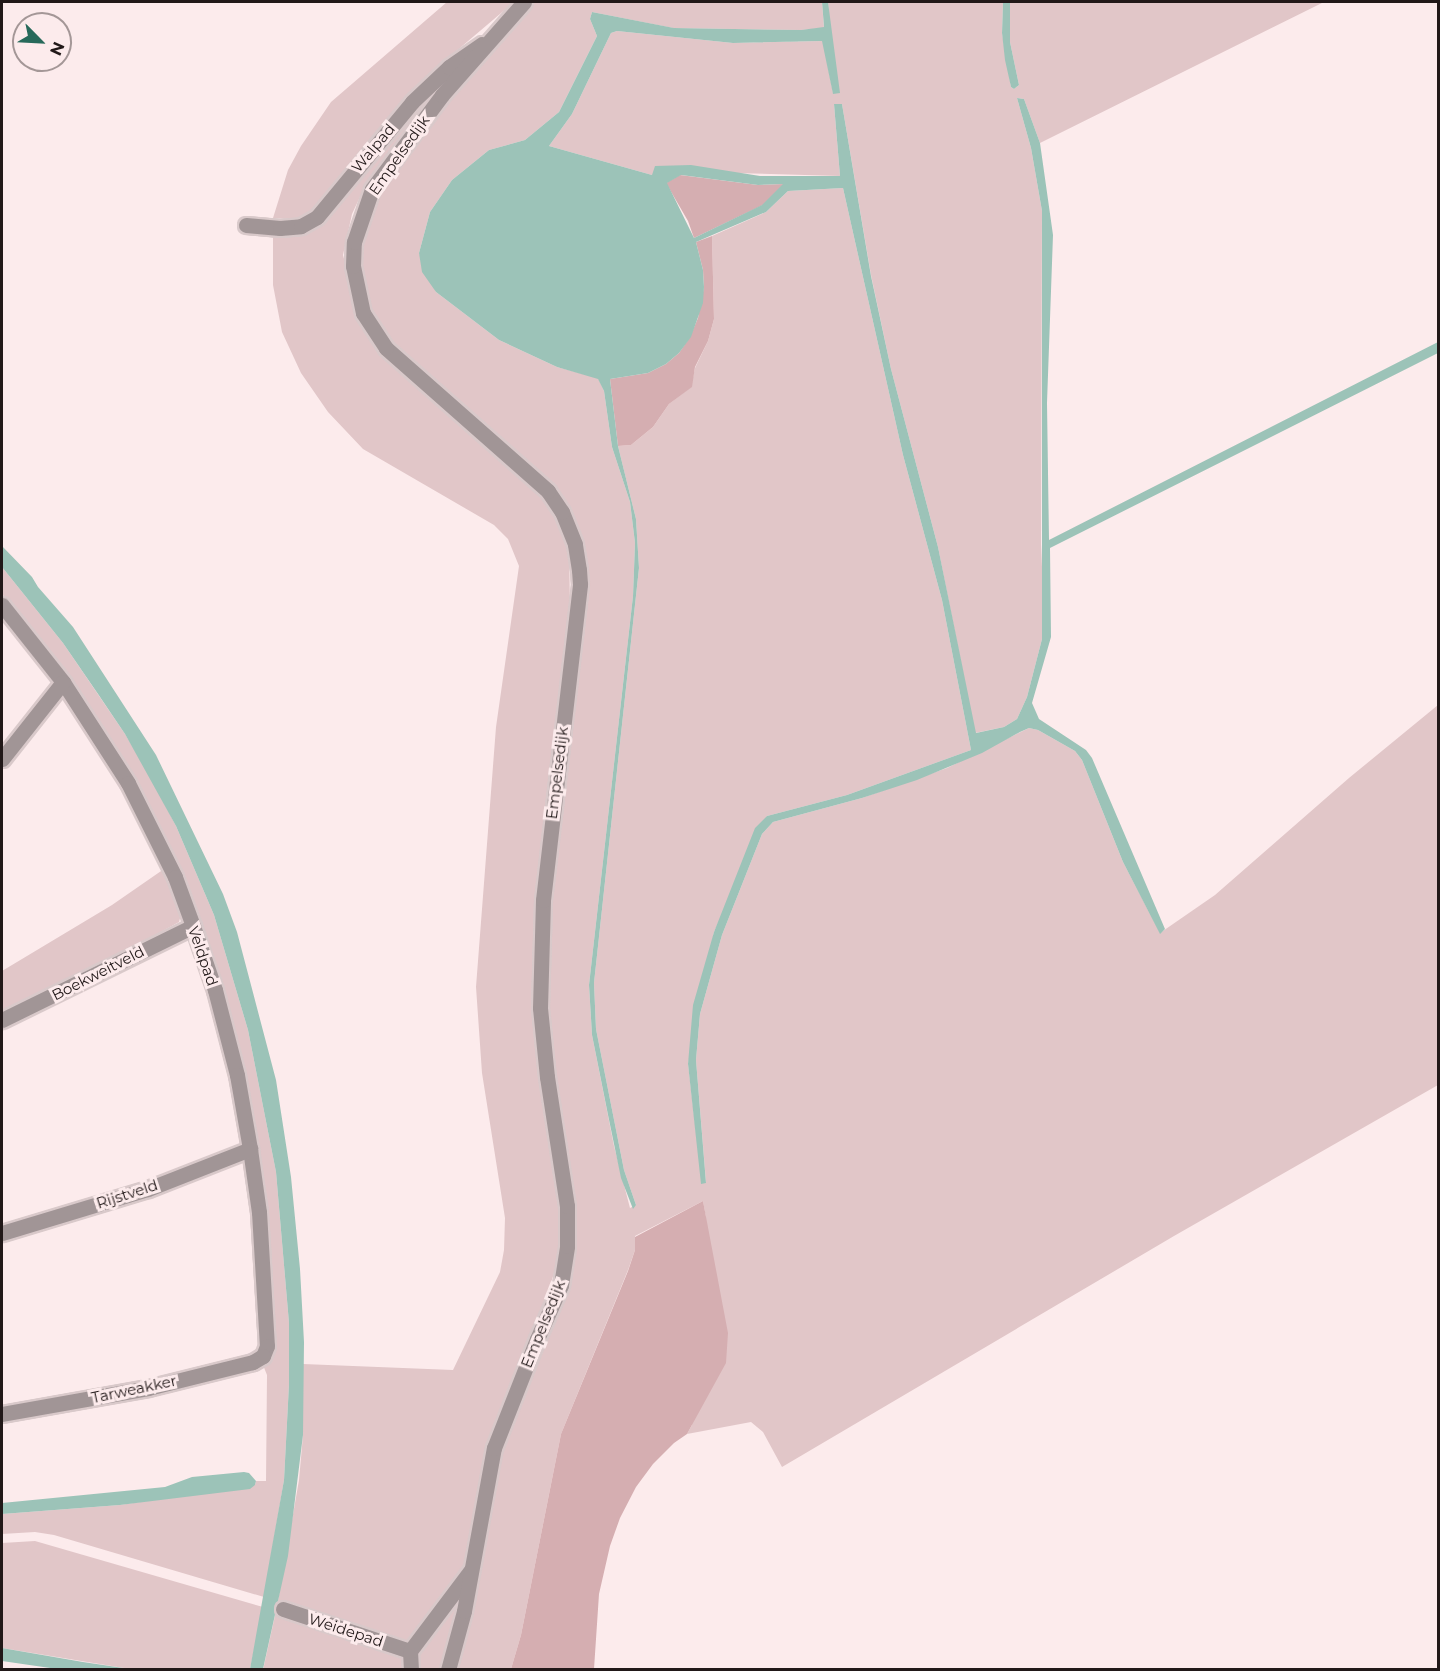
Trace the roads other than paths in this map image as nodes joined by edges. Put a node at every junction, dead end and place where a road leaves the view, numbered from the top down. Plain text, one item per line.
1 (524, 2) edge
2 (492, 38) junction
3 (246, 225) dead end
4 (2, 604) edge
5 (63, 682) junction
6 (2, 759) edge
7 (193, 926) junction
8 (2, 1020) edge
9 (250, 1149) junction
10 (2, 1233) edge
11 (264, 1356) joint
12 (2, 1414) edge
13 (473, 1567) junction
14 (283, 1609) dead end
15 (410, 1651) junction
16 (411, 1670) edge
17 (448, 1670) edge

1 - 2 street, Empelsedijk
2 - 3 street, Walpad
2 - 13 street, Empelsedijk
4 - 5 street, Veldpad
5 - 6 street
5 - 7 street, Veldpad
7 - 8 street, Boekweitveld
7 - 9 street, Veldpad
9 - 10 street, Rijstveld
9 - 11 street, Veldpad
11 - 12 street, Tarweakker
13 - 15 street
13 - 17 street, Empelsedijk
14 - 15 street, Weidepad
15 - 16 street

